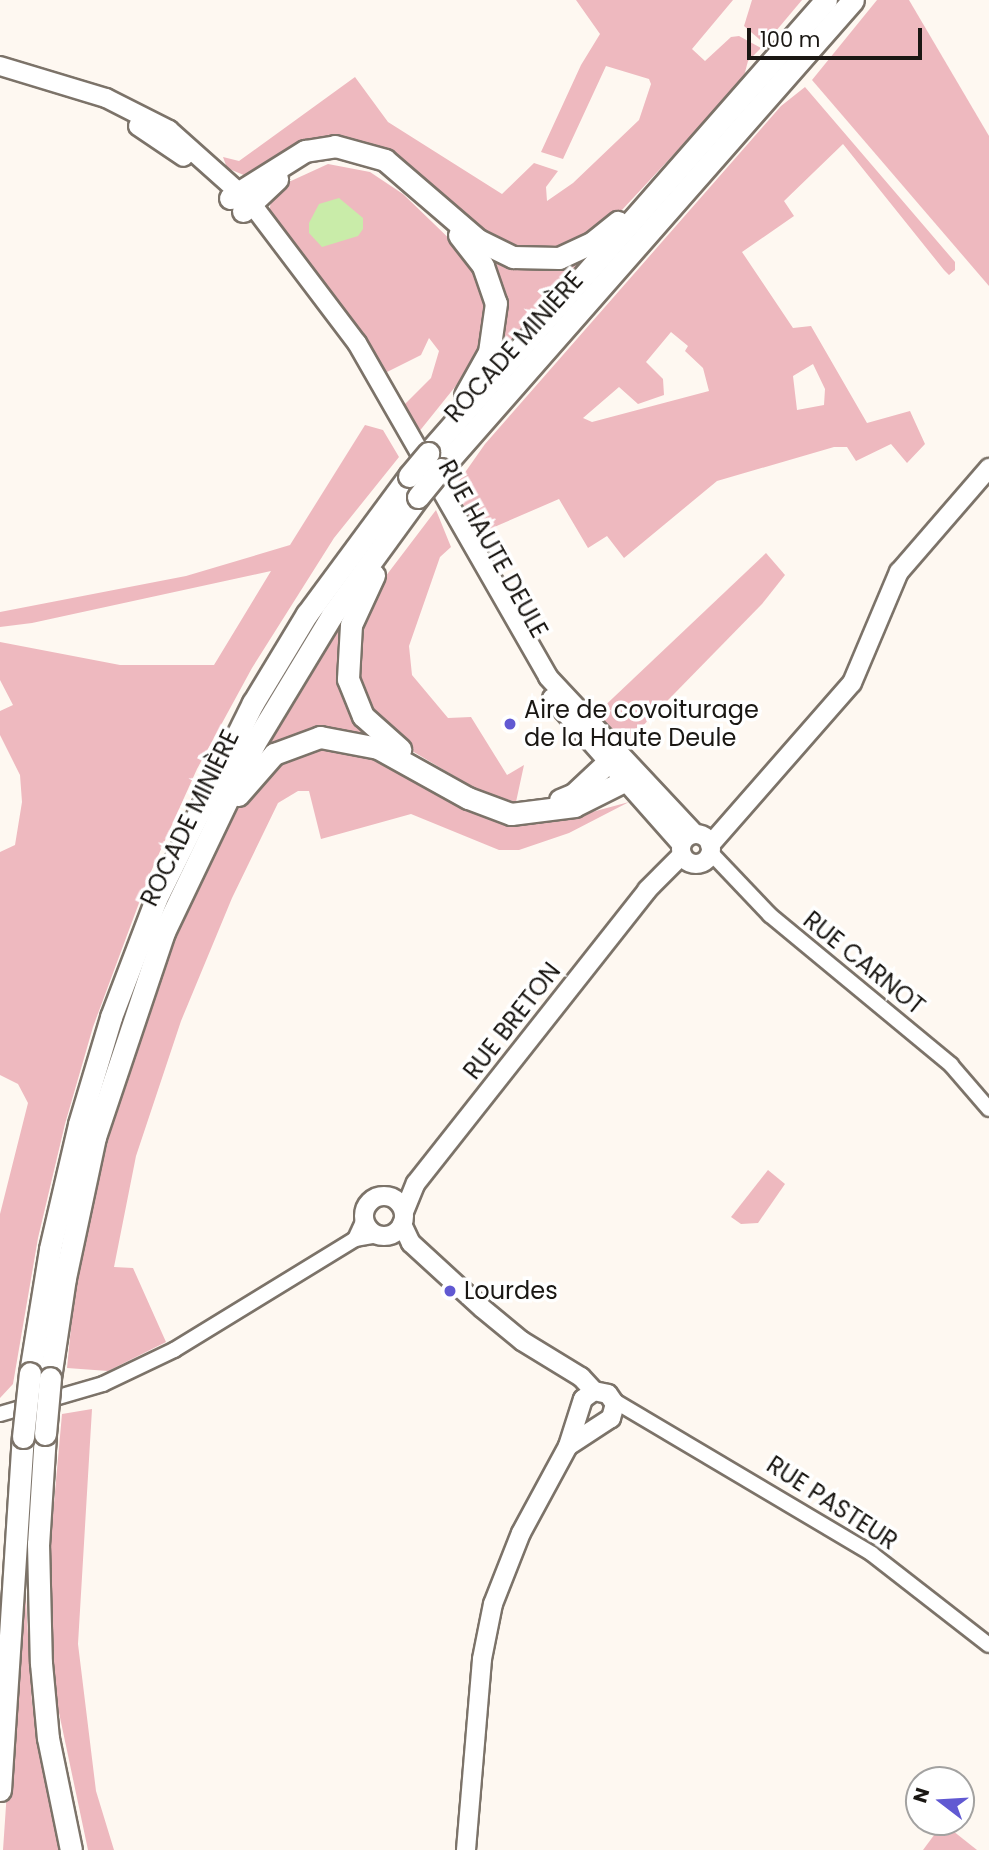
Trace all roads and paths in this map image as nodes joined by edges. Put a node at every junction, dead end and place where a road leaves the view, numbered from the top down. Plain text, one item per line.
1 (826, 0) edge
2 (853, 0) edge
3 (0, 66) edge
4 (772, 79) junction
5 (678, 171) junction
6 (241, 201) junction
7 (434, 461) junction
8 (989, 468) edge
9 (418, 497) junction
10 (609, 761) junction
11 (631, 776) junction
12 (700, 845) junction
13 (189, 874) junction
14 (989, 1109) edge
15 (416, 1183) junction
16 (386, 1196) junction
17 (365, 1218) junction
18 (393, 1226) junction
19 (355, 1239) junction
20 (40, 1376) junction
21 (613, 1399) junction
22 (585, 1402) junction
23 (0, 1413) edge
24 (640, 1414) junction
25 (604, 1422) junction
26 (568, 1446) junction
27 (12, 1608) junction
28 (989, 1646) edge
29 (0, 1689) edge
30 (0, 1790) edge
31 (71, 1850) edge
32 (466, 1850) edge

1 - 4 highway, ROCADE MINIÈRE
2 - 4 highway, ROCADE MINIÈRE
3 - 6 main road
4 - 5 highway, ROCADE MINIÈRE
4 - 7 highway, ROCADE MINIÈRE
5 - 6 highway
5 - 7 highway, ROCADE MINIÈRE
6 - 7 highway
6 - 10 main road, RUE HAUTE DEULE
6 - 11 main road, RUE HAUTE DEULE
7 - 9 highway, ROCADE MINIÈRE, bridge
7 - 20 highway, ROCADE MINIÈRE, bridge
8 - 12 main road, RUE BRETON
9 - 10 highway
9 - 13 highway, ROCADE MINIÈRE
10 - 11 main road, RUE HAUTE DEULE
11 - 12 main road, RUE HAUTE DEULE
11 - 12 main road, RUE HAUTE DEULE
11 - 13 highway
12 - 14 street, RUE CARNOT
12 - 15 main road, RUE BRETON
13 - 20 highway, ROCADE MINIÈRE
15 - 16 main road, RUE BRETON
15 - 18 main road, RUE BRETON
16 - 17 main road
16 - 18 main road
17 - 18 main road
17 - 19 street
18 - 19 street
18 - 22 main road
19 - 23 street
20 - 27 highway, ROCADE MINIÈRE, bridge
20 - 31 highway, ROCADE MINIÈRE, bridge
21 - 22 main road
21 - 24 street, RUE PASTEUR
21 - 25 main road
22 - 25 main road
22 - 26 main road
24 - 25 street
24 - 28 street, RUE PASTEUR
25 - 26 main road
26 - 32 main road
27 - 29 highway
27 - 30 highway, ROCADE MINIÈRE

